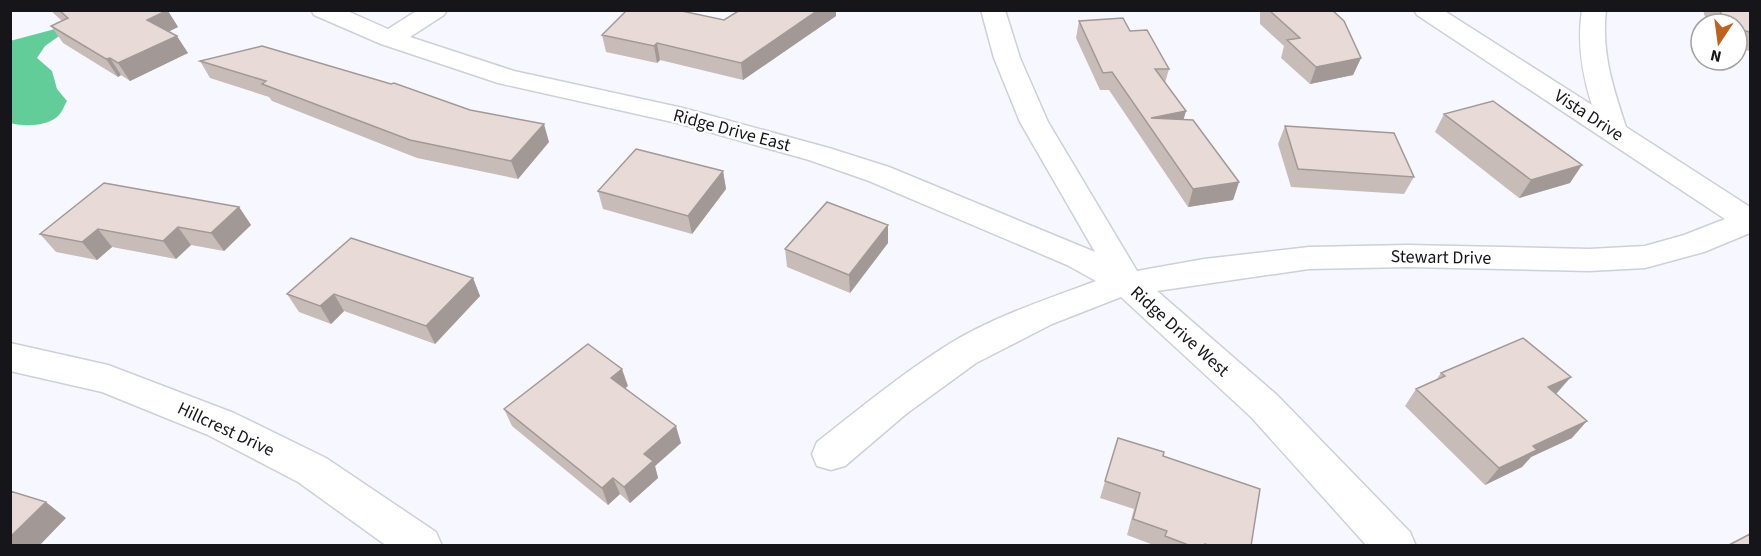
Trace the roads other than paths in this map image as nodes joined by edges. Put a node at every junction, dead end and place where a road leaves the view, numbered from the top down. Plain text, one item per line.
1 (323, 10) edge
2 (435, 10) edge
3 (993, 10) edge
4 (1426, 10) edge
5 (1594, 10) edge
6 (390, 39) junction
7 (1613, 130) junction
8 (1750, 221) edge
9 (1128, 284) junction
10 (10, 357) edge
11 (831, 454) dead end
12 (421, 546) edge
13 (1395, 546) edge

1 - 6 street, Ridge Drive East
2 - 6 street
3 - 9 street, Ridge Drive West
4 - 7 street, Vista Drive
5 - 7 street
6 - 9 street, Ridge Drive East
7 - 8 street, Vista Drive
8 - 9 street, Stewart Drive
9 - 11 street, Stewart Drive
9 - 13 street, Ridge Drive West
10 - 12 street, Hillcrest Drive

